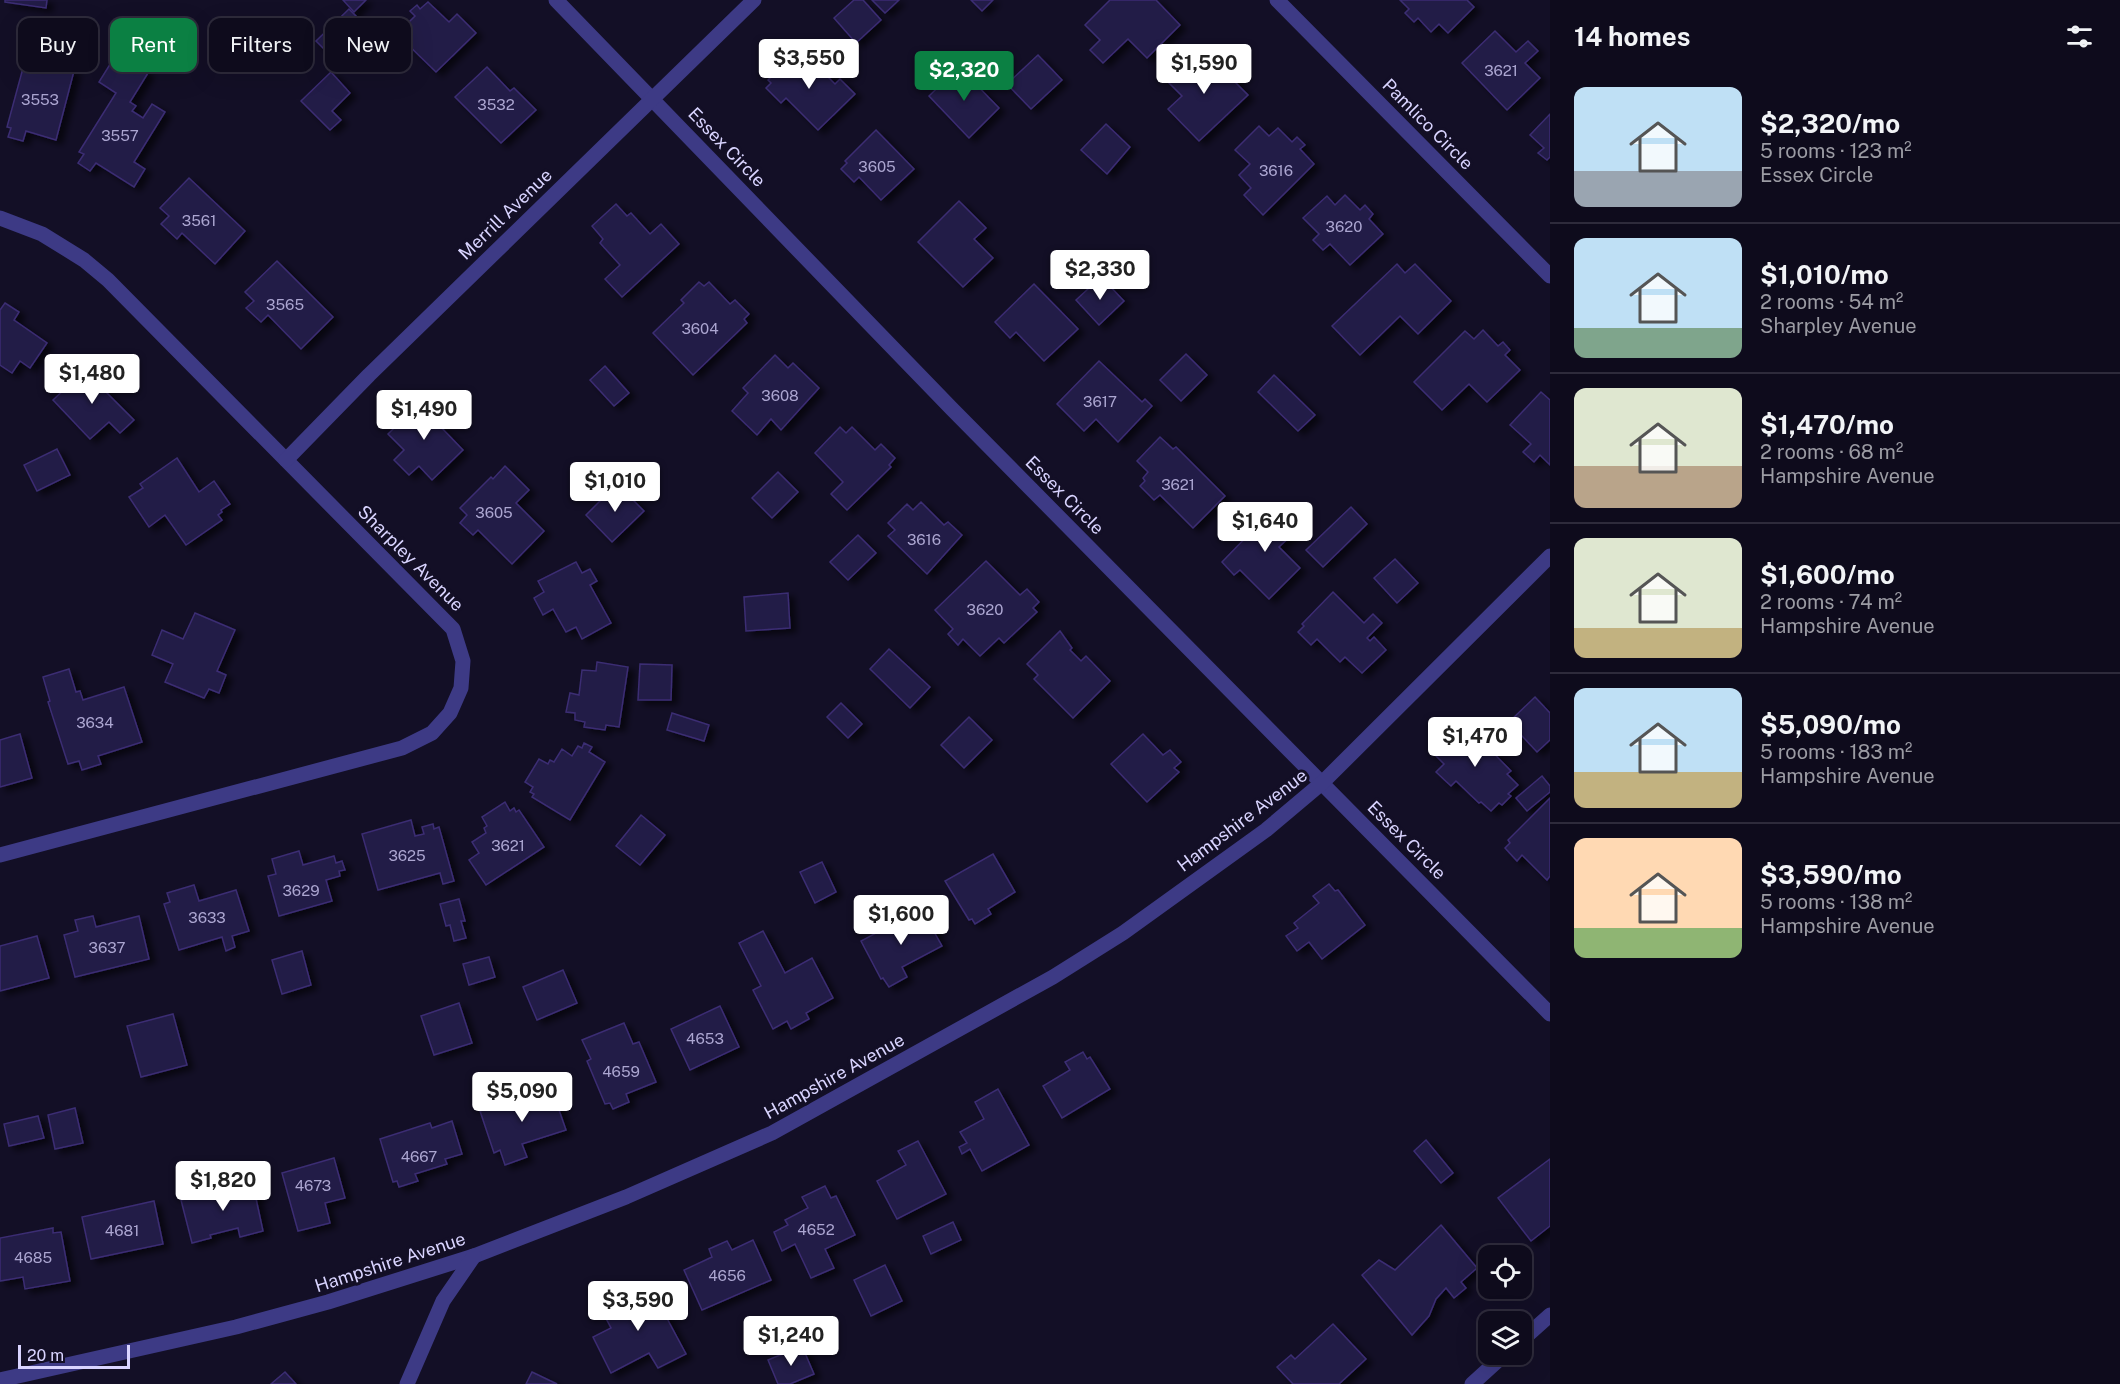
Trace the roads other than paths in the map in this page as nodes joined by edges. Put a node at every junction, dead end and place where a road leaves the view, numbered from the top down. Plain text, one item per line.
1 (556, 0) edge
2 (754, 0) edge
3 (1277, 0) edge
4 (652, 98) junction
5 (0, 218) edge
6 (1550, 276) edge
7 (286, 460) junction
8 (1550, 556) edge
9 (1323, 782) junction
10 (0, 855) edge
11 (1550, 1014) edge
12 (474, 1256) junction
13 (1550, 1315) edge
14 (1532, 1331) edge
15 (1493, 1365) edge
16 (0, 1380) edge
17 (407, 1384) edge
18 (1472, 1384) edge

1 - 4 street, Essex Circle
2 - 4 street, Merrill Avenue
3 - 6 street, Pamlico Circle
4 - 7 street, Merrill Avenue
4 - 9 street, Essex Circle
5 - 7 street, Sharpley Avenue
7 - 10 street, Sharpley Avenue
8 - 9 street, Hampshire Avenue
9 - 11 street, Essex Circle
9 - 12 street, Hampshire Avenue
12 - 16 street, Hampshire Avenue
12 - 17 street
13 - 14 street
15 - 18 street

